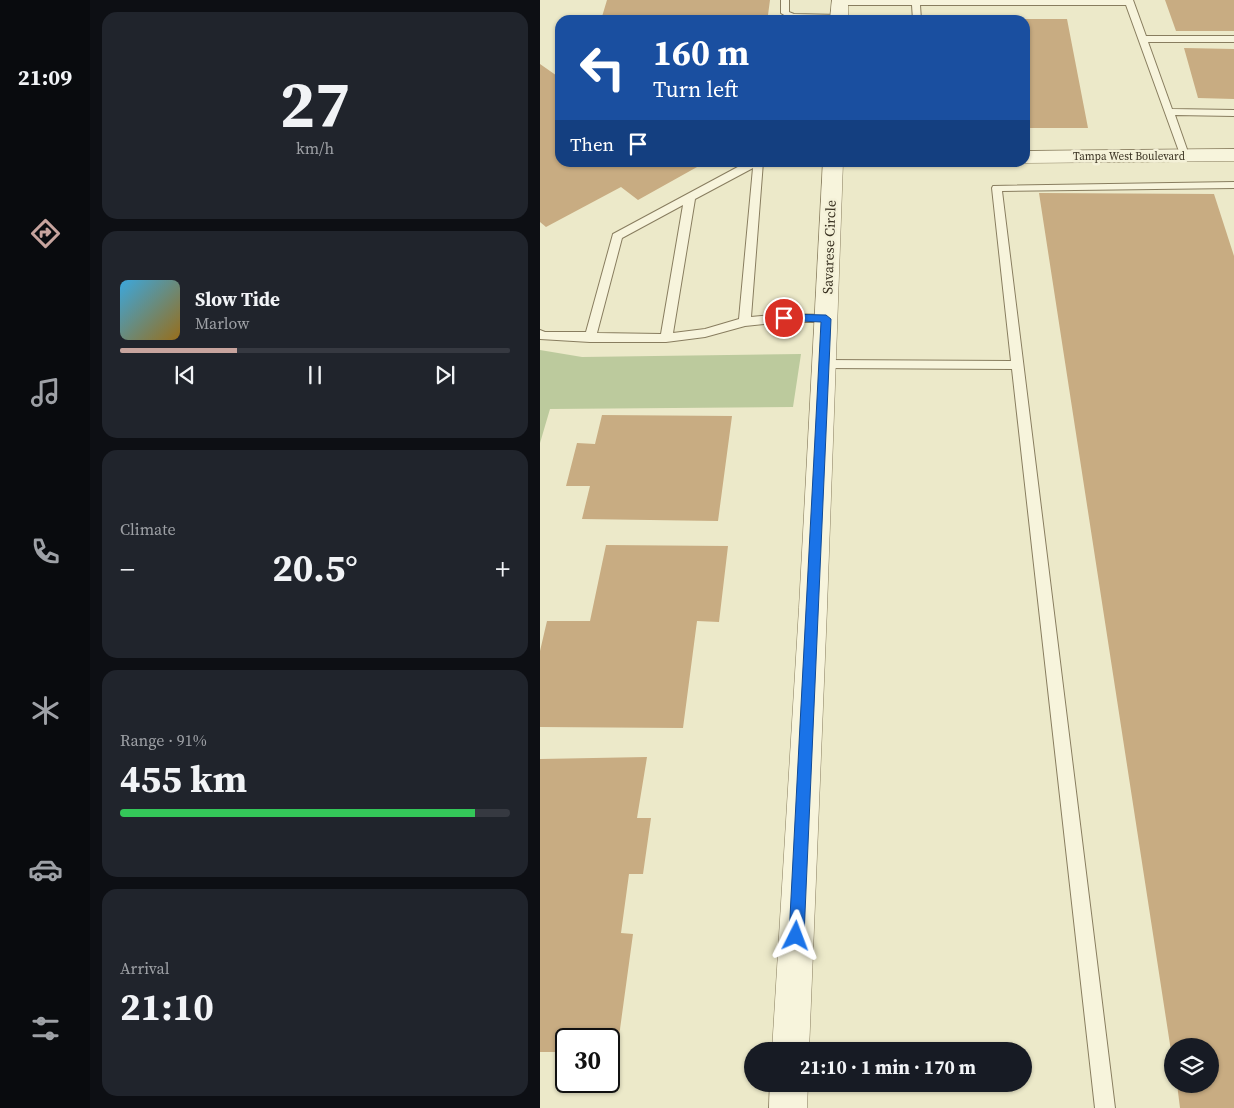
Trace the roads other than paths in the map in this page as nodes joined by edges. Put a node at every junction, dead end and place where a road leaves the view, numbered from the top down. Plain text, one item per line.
1 (784, 0) edge
2 (881, 1) edge
3 (1055, 1) edge
4 (1130, 1) edge
5 (916, 2) junction
6 (840, 10) edge
7 (791, 15) edge
8 (801, 15) edge
9 (917, 15) edge
10 (1234, 39) edge
11 (1143, 40) junction
12 (1168, 112) junction
13 (1234, 113) edge
14 (1184, 155) junction
15 (1234, 155) edge
16 (1030, 157) edge
17 (747, 167) edge
18 (757, 167) edge
19 (832, 167) edge
20 (1234, 185) edge
21 (690, 197) junction
22 (826, 319) junction
23 (745, 322) junction
24 (540, 334) edge
25 (590, 338) junction
26 (666, 338) junction
27 (824, 364) junction
28 (1018, 365) junction
29 (790, 1042) edge
30 (789, 1092) edge
31 (788, 1108) edge
32 (1105, 1108) edge

1 - 7 lane
2 - 5 lane
2 - 6 lane
3 - 4 lane
3 - 5 lane
4 - 11 lane
5 - 9 lane
6 - 8 lane
10 - 11 lane
11 - 12 lane
12 - 13 lane
12 - 14 lane
14 - 15 street, Tampa West Boulevard
14 - 16 street, Tampa West Boulevard
17 - 21 lane
18 - 23 lane
19 - 22 street, Savarese Circle
20 - 28 lane
21 - 25 lane
21 - 26 lane
22 - 23 lane
22 - 27 street, Savarese Circle
23 - 26 lane
24 - 25 lane
25 - 26 lane
27 - 28 lane
27 - 29 street, Savarese Circle
28 - 32 lane
30 - 31 street

